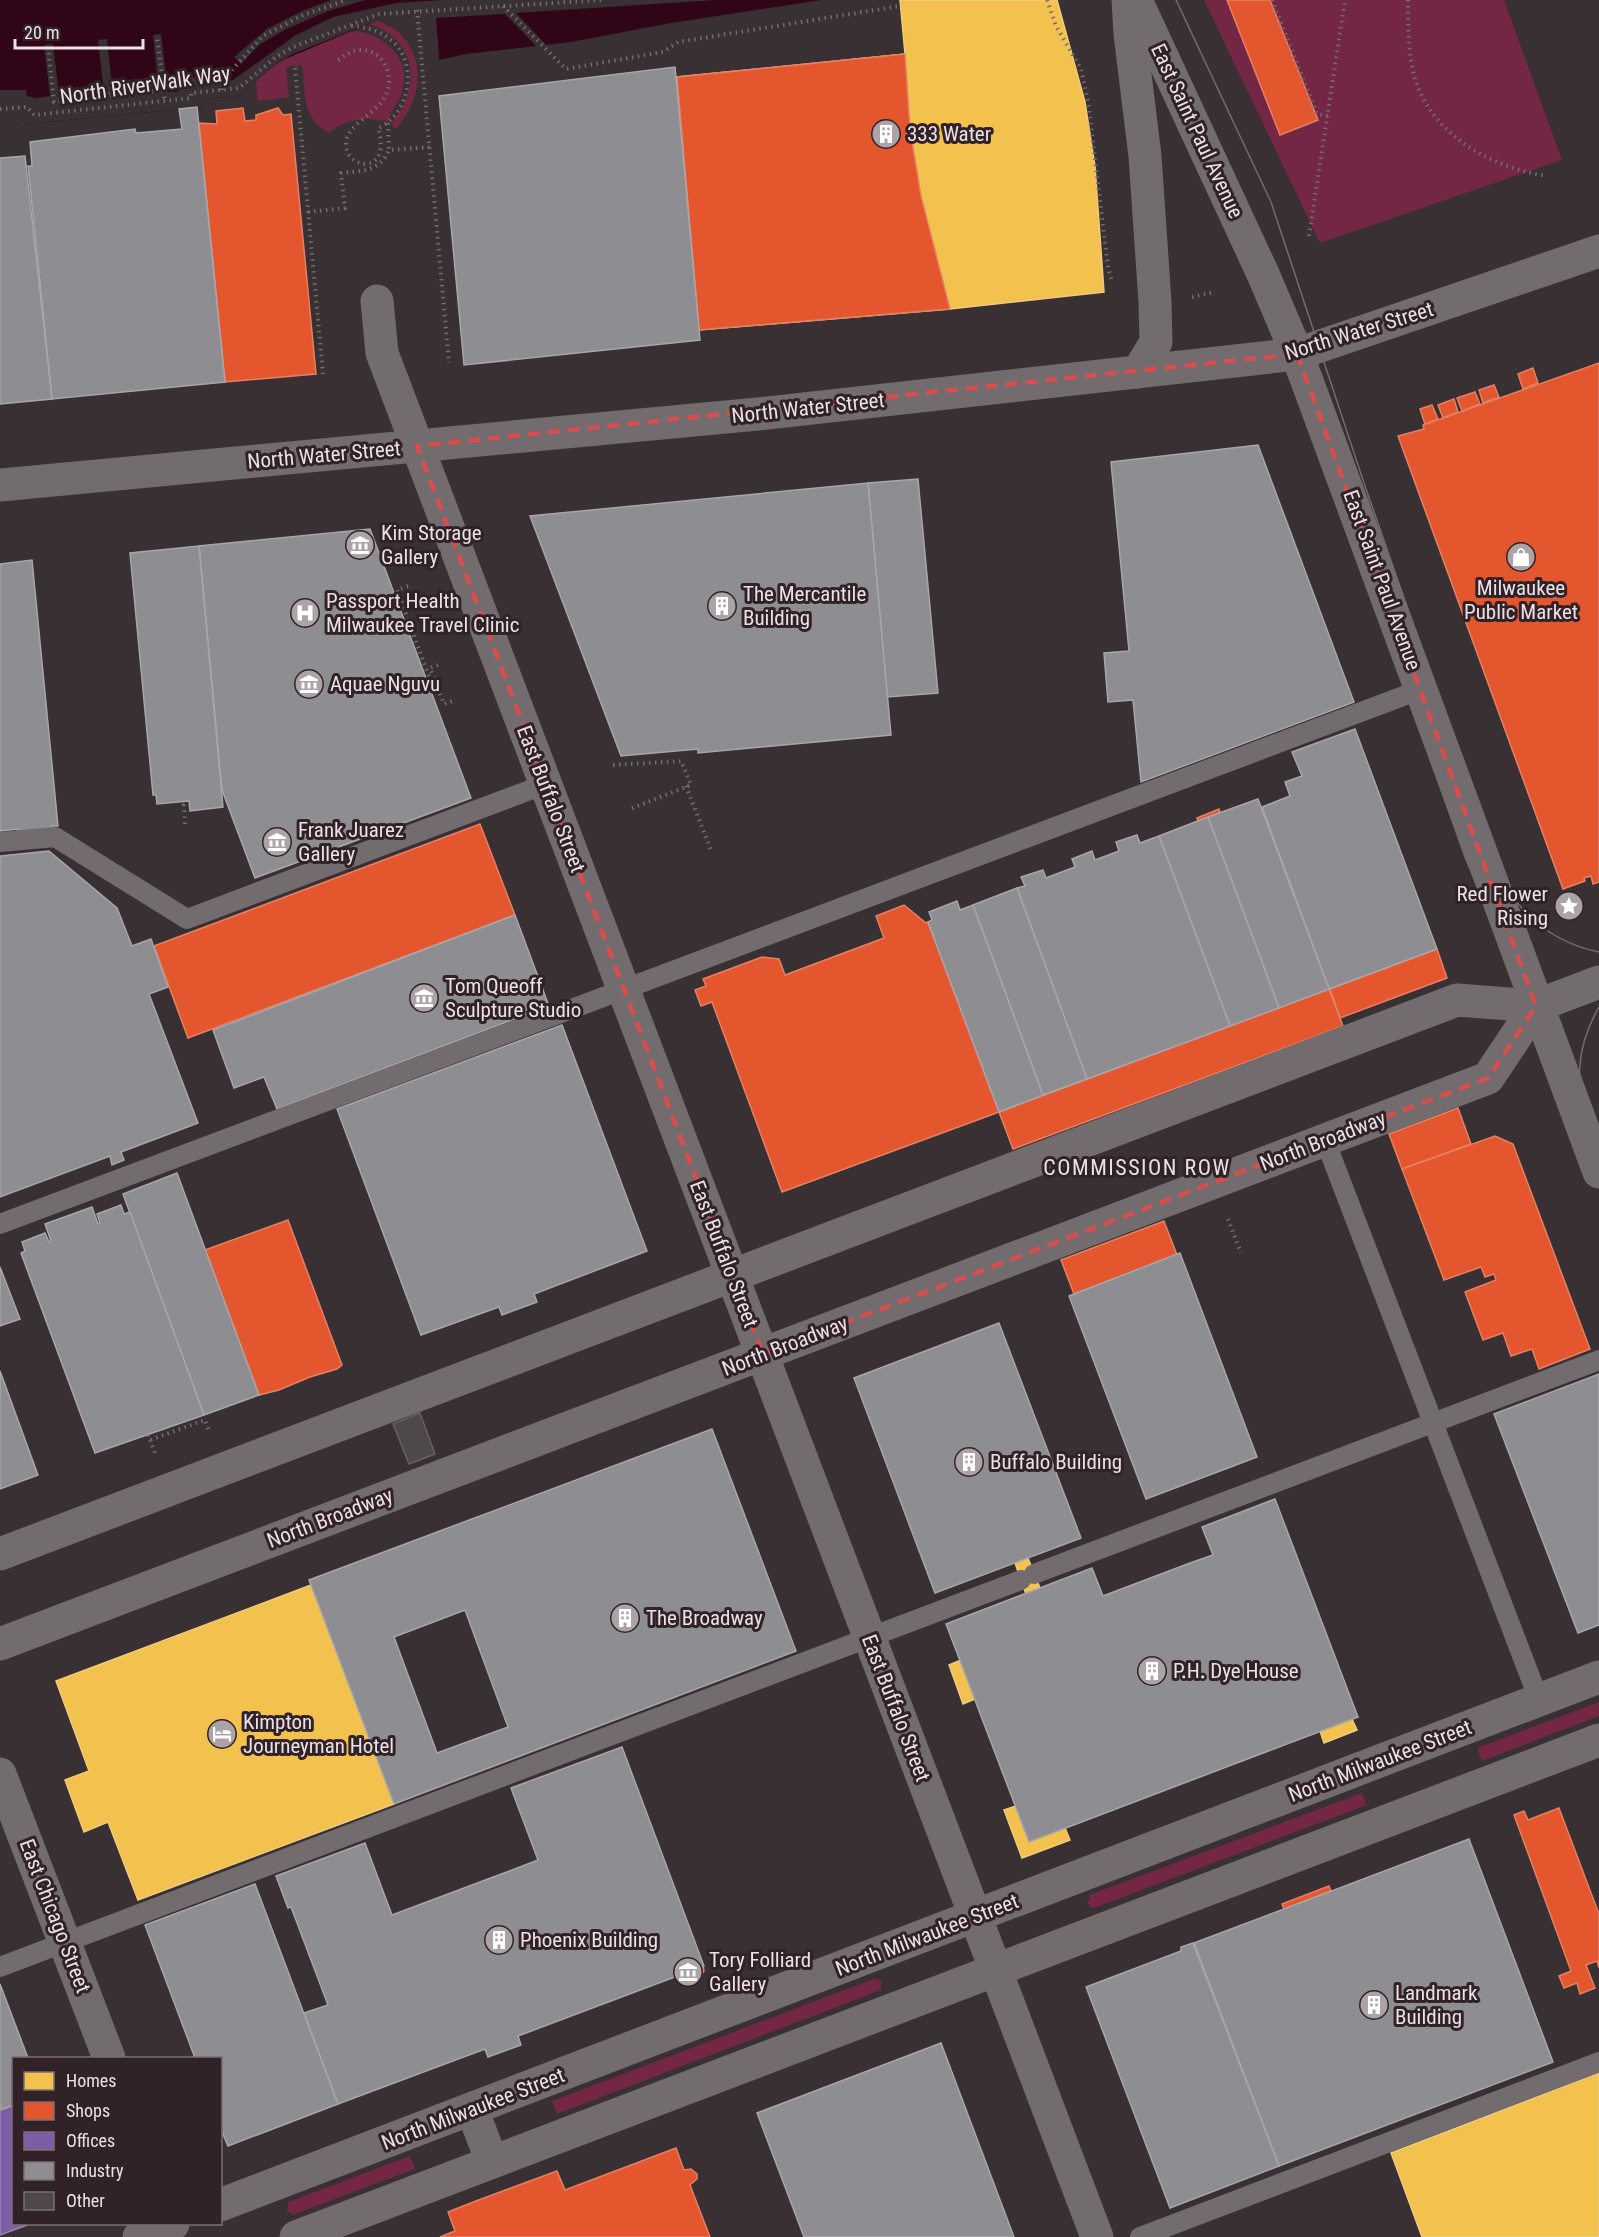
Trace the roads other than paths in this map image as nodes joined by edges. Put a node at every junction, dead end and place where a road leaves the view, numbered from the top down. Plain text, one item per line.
1 (1128, 0) edge
2 (1136, 0) edge
3 (1599, 251) edge
4 (377, 301) dead end
5 (1297, 354) junction
6 (1137, 372) junction
7 (417, 446) junction
8 (0, 485) edge
9 (1422, 689) junction
10 (546, 784) junction
11 (0, 842) edge
12 (1599, 982) edge
13 (624, 991) junction
14 (1536, 1006) junction
15 (1325, 1140) junction
16 (1599, 1172) edge
17 (0, 1224) edge
18 (732, 1276) junction
19 (763, 1354) junction
20 (1599, 1360) edge
21 (1433, 1423) junction
22 (0, 1554) edge
23 (869, 1637) junction
24 (0, 1644) edge
25 (1599, 1677) edge
26 (1539, 1700) junction
27 (1599, 1740) edge
28 (0, 1774) edge
29 (975, 1916) junction
30 (65, 1943) junction
31 (0, 1967) edge
32 (995, 1969) junction
33 (109, 2057) edge
34 (1599, 2062) edge
35 (472, 2109) junction
36 (492, 2162) junction
37 (222, 2204) edge
38 (170, 2225) edge
39 (139, 2237) edge
40 (296, 2237) edge
41 (1097, 2237) edge
42 (1140, 2237) edge

1 - 6 street
2 - 5 street, East Saint Paul Avenue
3 - 5 street, North Water Street
4 - 7 street, East Buffalo Street
5 - 6 street, North Water Street
5 - 9 street, East Saint Paul Avenue
6 - 7 street, North Water Street
7 - 8 street, North Water Street
7 - 10 street, East Buffalo Street
9 - 13 lane
9 - 14 street, East Saint Paul Avenue
10 - 11 lane
10 - 13 street, East Buffalo Street
12 - 14 street
13 - 17 lane
13 - 18 street, East Buffalo Street
14 - 15 street, North Broadway
14 - 16 street, East Saint Paul Avenue
14 - 18 street
15 - 19 street, North Broadway
15 - 21 lane
18 - 19 street, East Buffalo Street
18 - 22 street
19 - 23 street, East Buffalo Street
19 - 24 street, North Broadway
20 - 21 lane
21 - 23 lane
21 - 26 lane
23 - 29 street, East Buffalo Street
23 - 30 lane
25 - 26 street, North Milwaukee Street
26 - 29 street, North Milwaukee Street
27 - 32 street
28 - 30 street, East Chicago Street
29 - 32 street, East Buffalo Street
29 - 35 street, North Milwaukee Street
30 - 31 lane
30 - 33 street, East Chicago Street
32 - 36 street
32 - 41 street, East Buffalo Street
34 - 42 lane
35 - 36 street
35 - 37 street, North Milwaukee Street
36 - 40 street
38 - 39 street

